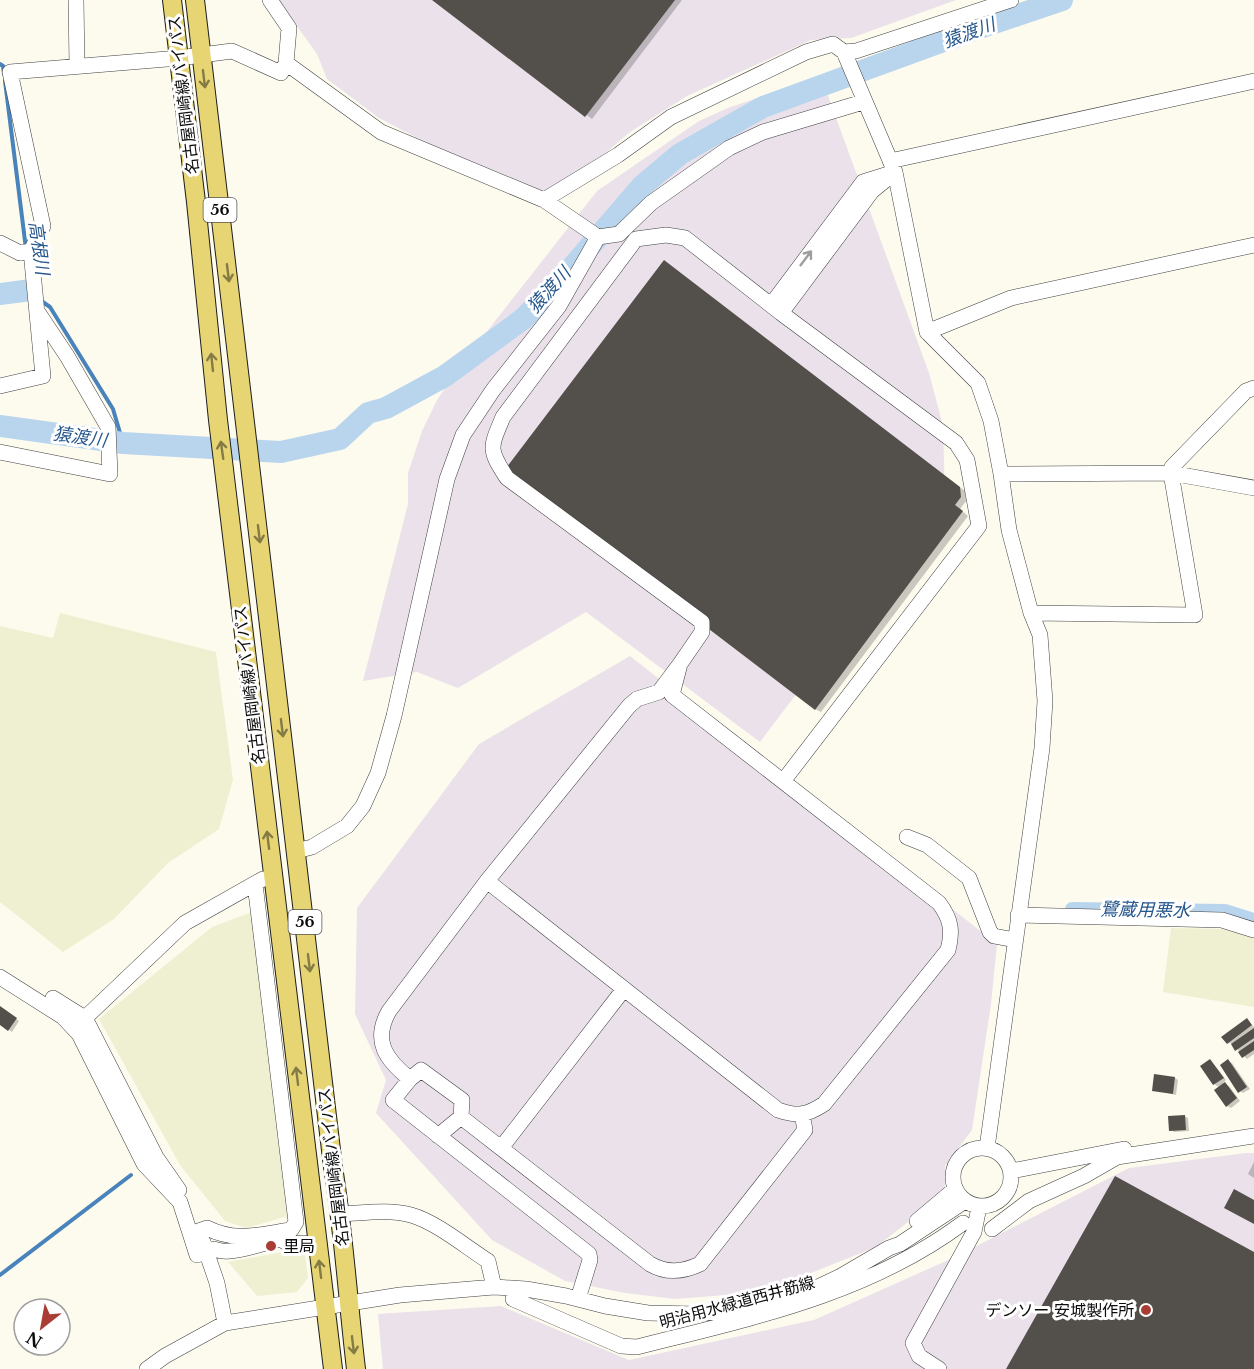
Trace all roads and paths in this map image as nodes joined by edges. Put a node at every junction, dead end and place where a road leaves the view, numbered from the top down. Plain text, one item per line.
1 (76, 0) edge
2 (172, 0) edge
3 (195, 0) edge
4 (270, 0) edge
5 (1011, 0) edge
6 (201, 54) junction
7 (849, 54) junction
8 (179, 58) junction
9 (286, 63) junction
10 (77, 66) junction
11 (1254, 81) edge
12 (863, 102) junction
13 (892, 166) junction
14 (544, 200) junction
15 (598, 237) junction
16 (0, 243) edge
17 (1254, 245) edge
18 (31, 251) junction
19 (776, 309) junction
20 (37, 311) junction
21 (927, 332) junction
22 (0, 386) edge
23 (1254, 387) edge
24 (0, 452) edge
25 (1171, 473) junction
26 (1002, 474) junction
27 (1254, 488) edge
28 (1031, 613) junction
29 (680, 664) junction
30 (784, 780) junction
31 (907, 837) dead end
32 (296, 851) junction
33 (272, 873) junction
34 (487, 881) junction
35 (255, 884) junction
36 (1018, 915) junction
37 (1254, 930) edge
38 (1015, 940) junction
39 (0, 964) edge
40 (0, 977) edge
41 (624, 989) junction
42 (85, 1018) junction
43 (410, 1079) junction
44 (802, 1114) junction
45 (461, 1117) junction
46 (1254, 1128) edge
47 (438, 1136) junction
48 (1254, 1136) edge
49 (501, 1148) junction
50 (987, 1148) junction
51 (1011, 1171) junction
52 (955, 1189) junction
53 (972, 1204) junction
54 (341, 1214) junction
55 (963, 1223) dead end
56 (992, 1229) dead end
57 (198, 1231) junction
58 (304, 1243) dead end
59 (889, 1248) junction
60 (206, 1250) junction
61 (494, 1287) junction
62 (513, 1299) dead end
63 (578, 1299) junction
64 (348, 1303) junction
65 (324, 1307) junction
66 (225, 1323) junction
67 (147, 1369) edge
68 (333, 1369) edge
69 (356, 1369) edge
70 (939, 1369) edge

1 - 10 street
2 - 8 main road, 名古屋岡崎線バイパス / 56
3 - 6 main road, 名古屋岡崎線バイパス / 56
4 - 9 street
5 - 7 street
6 - 8 street
6 - 9 street
6 -> 32 main road, 名古屋岡崎線バイパス / 56
7 - 12 street
7 - 14 street
8 - 10 street
33 -> 8 main road, 名古屋岡崎線バイパス / 56
9 - 14 street
10 - 18 street
11 - 13 street
12 - 13 street
12 - 15 street
13 - 19 street
13 - 21 street
14 - 15 street
15 - 32 street
16 - 18 street
17 - 21 street
18 - 20 street
19 - 29 street
19 - 30 street
20 - 22 street
20 - 24 street
21 - 26 street
23 - 25 street
25 - 26 street
25 - 27 street
25 - 28 street
26 - 28 street
28 - 36 street
29 - 30 street
29 - 34 street
30 - 44 street
31 - 38 street
32 -> 54 main road, 名古屋岡崎線バイパス / 56
33 - 35 street
65 -> 33 main road, 名古屋岡崎線バイパス / 56
34 - 41 street
34 - 43 street
35 - 42 street
35 - 57 street
36 - 37 street
36 - 38 street
38 - 50 street
39 - 42 street
40 - 60 street
41 - 44 street
41 - 49 street
42 - 57 street
43 - 45 street
43 - 47 street
44 - 49 street
45 - 47 street
45 - 49 street
46 - 51 street
47 - 63 street
48 - 56 street
50 - 51 street
50 - 52 street
51 - 53 street
52 - 53 street
52 - 59 street
53 - 59 street
53 - 70 street
54 - 61 street
54 - 64 main road, 名古屋岡崎線バイパス / 56
55 - 62 street, 明治用水緑道西井筋線
57 - 60 street
58 - 60 street
59 - 63 street
60 - 66 street
61 - 63 street
61 - 64 street
64 - 65 street
64 -> 69 main road, 名古屋岡崎線バイパス / 56
65 - 66 street
65 - 68 main road, 名古屋岡崎線バイパス / 56
66 - 67 street

